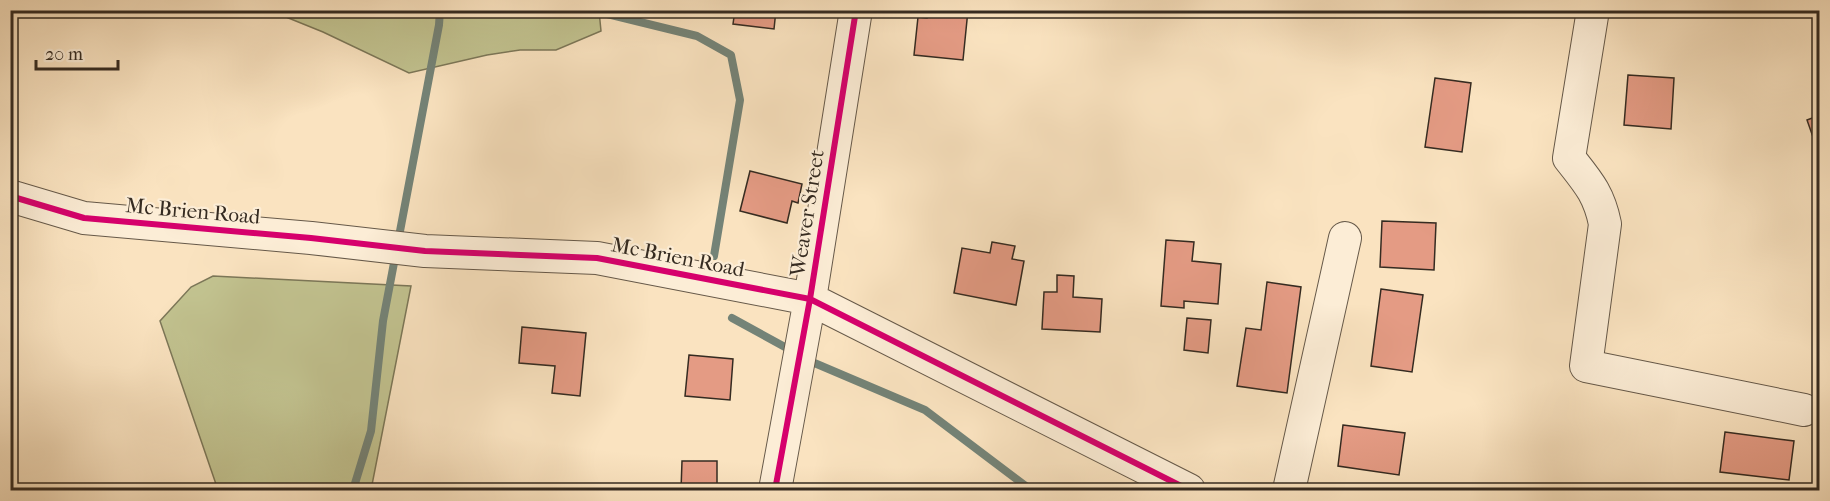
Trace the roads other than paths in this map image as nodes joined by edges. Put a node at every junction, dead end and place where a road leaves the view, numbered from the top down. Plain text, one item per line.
1 (856, 10) edge
2 (1593, 10) edge
3 (10, 196) edge
4 (1345, 238) dead end
5 (810, 299) junction
6 (1804, 410) dead end
7 (1299, 488) edge
8 (775, 490) edge
9 (1189, 490) edge

1 - 5 street, Weaver Street
2 - 6 street
3 - 5 street, Mc Brien Road
4 - 7 street
5 - 8 street, Weaver Street
5 - 9 street, Mc Brien Road

